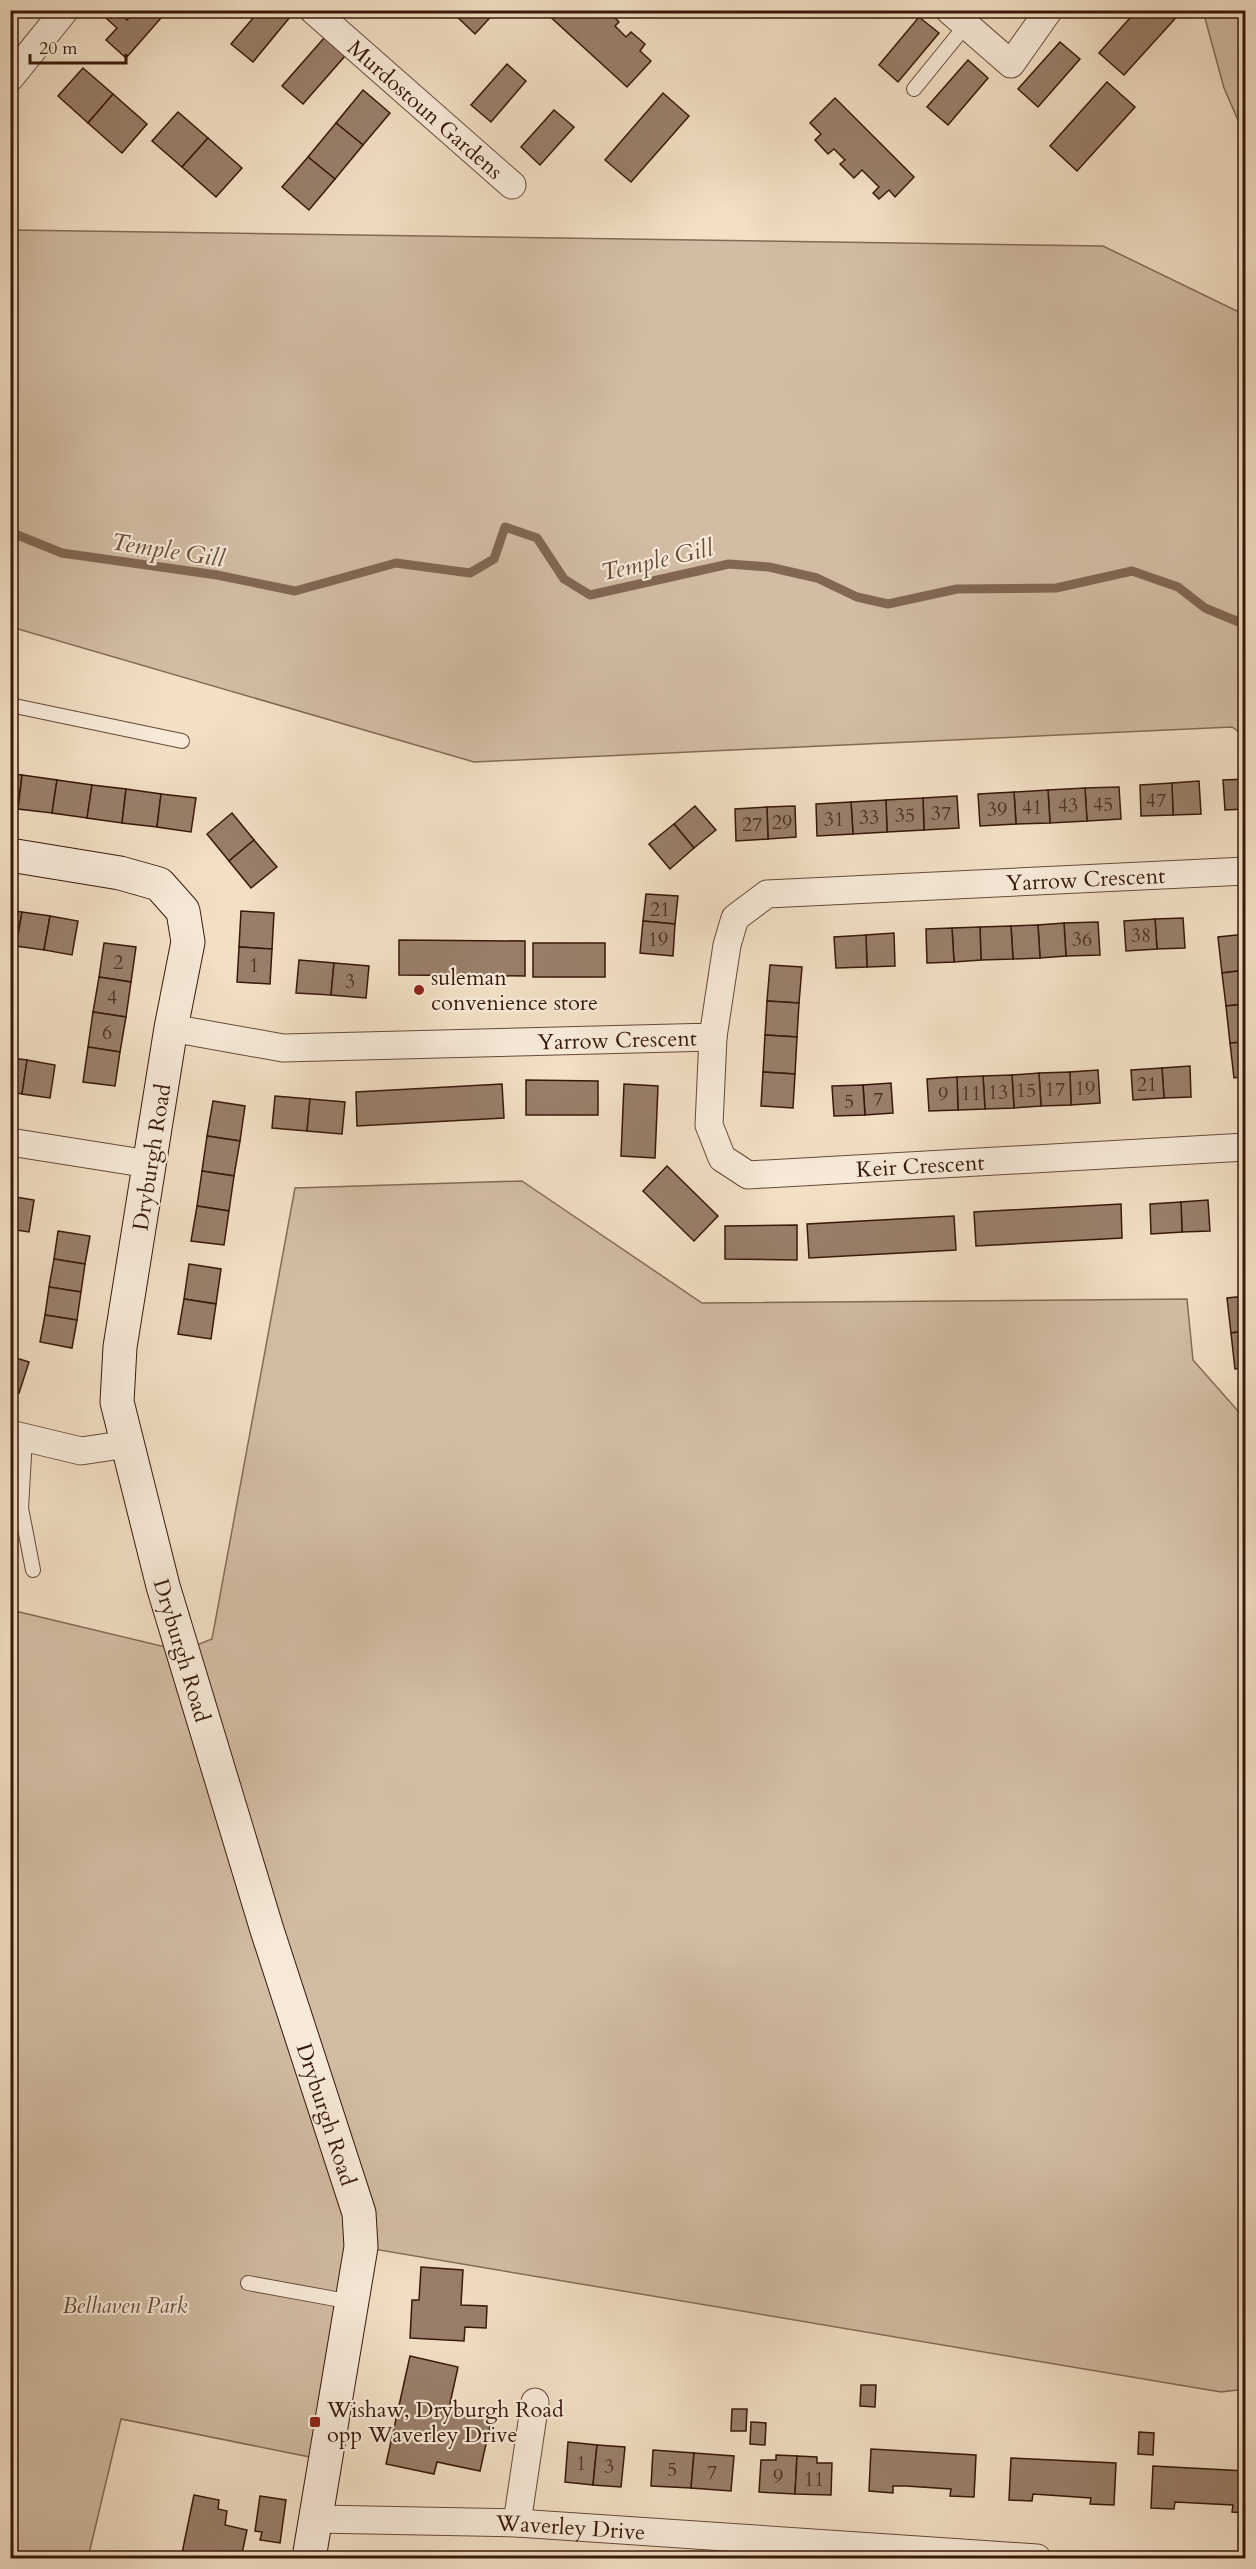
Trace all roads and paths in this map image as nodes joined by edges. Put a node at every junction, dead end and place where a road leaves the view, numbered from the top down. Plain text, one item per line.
1 (65, 10) edge
2 (313, 10) edge
3 (1049, 10) edge
4 (958, 18) edge
5 (10, 78) edge
6 (914, 89) dead end
7 (512, 185) dead end
8 (10, 705) edge
9 (182, 741) dead end
10 (10, 855) edge
11 (1245, 871) edge
12 (171, 1028) junction
13 (713, 1038) junction
14 (10, 1142) edge
15 (1245, 1147) edge
16 (149, 1164) junction
17 (18, 1436) edge
18 (128, 1444) junction
19 (33, 1570) dead end
20 (248, 2283) dead end
21 (352, 2302) junction
22 (535, 2402) dead end
23 (317, 2519) junction
24 (517, 2523) junction
25 (309, 2559) edge
26 (1037, 2559) edge

1 - 5 street
2 - 7 street, Murdostoun Gardens
3 - 4 street
4 - 6 lane
8 - 9 lane
10 - 12 street, Dryburgh Road
11 - 13 street, Yarrow Crescent
12 - 13 street, Yarrow Crescent
12 - 16 street, Dryburgh Road
13 - 15 street, Keir Crescent
14 - 16 street
16 - 18 street, Dryburgh Road
17 - 18 street
17 - 19 lane
18 - 21 street, Dryburgh Road
20 - 21 lane
21 - 23 street, Dryburgh Road
22 - 24 street
23 - 24 street, Waverley Drive
23 - 25 street, Dryburgh Road
24 - 26 street, Waverley Drive

